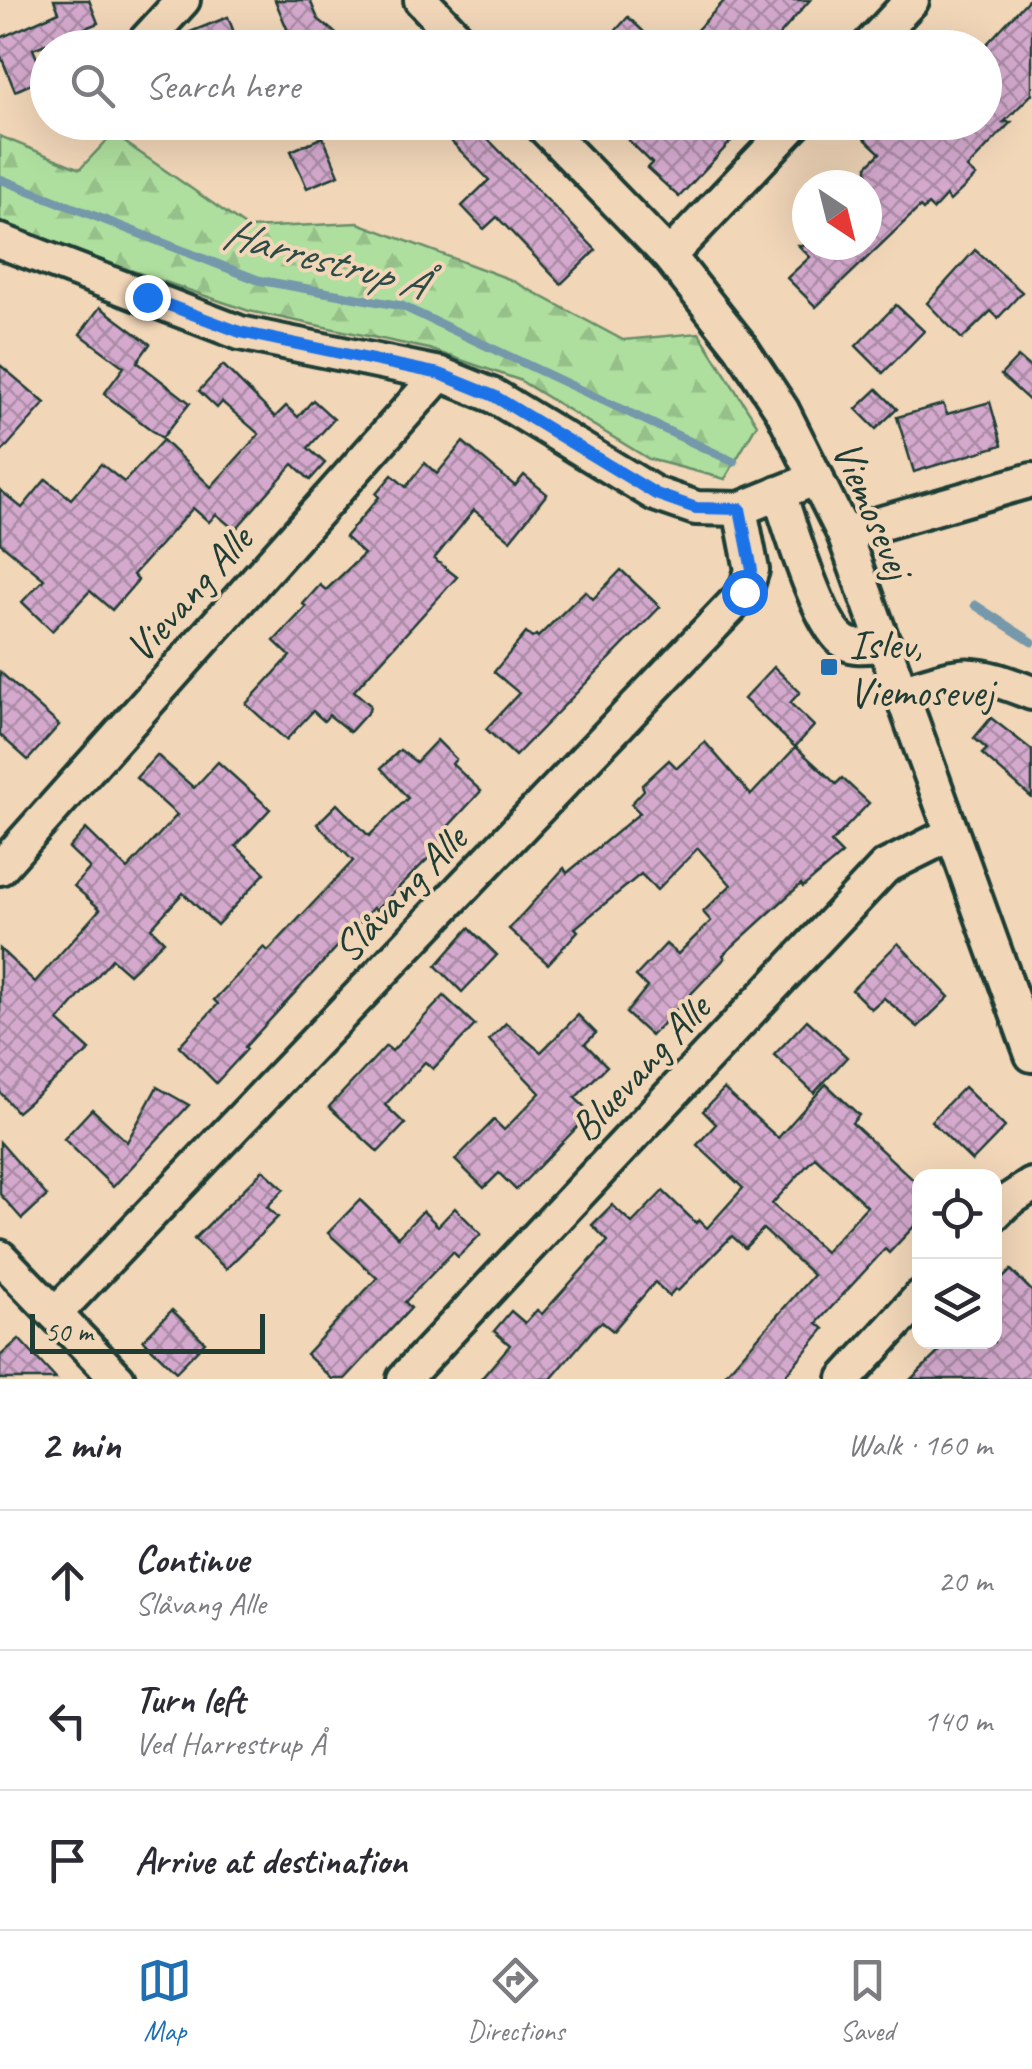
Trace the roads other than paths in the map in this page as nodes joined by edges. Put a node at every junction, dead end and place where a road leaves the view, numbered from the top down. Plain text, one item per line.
1 (183, 0) edge
2 (420, 0) edge
3 (912, 0) edge
4 (156, 30) edge
5 (449, 30) edge
6 (884, 30) edge
7 (557, 140) edge
8 (779, 140) edge
9 (0, 241) edge
10 (669, 256) junction
11 (440, 374) junction
12 (817, 478) junction
13 (1032, 480) edge
14 (779, 493) junction
15 (740, 509) junction
16 (844, 534) junction
17 (884, 645) junction
18 (900, 692) junction
19 (1032, 693) edge
20 (951, 834) junction
21 (0, 868) edge
22 (1032, 1055) edge
23 (1032, 1185) edge
24 (1002, 1206) edge
25 (0, 1257) edge
26 (912, 1306) edge
27 (55, 1314) junction
28 (118, 1379) edge
29 (404, 1379) edge
30 (845, 1379) edge

1 - 4 street
2 - 5 street
3 - 6 street
7 - 10 street, Viemosevej
8 - 10 street
9 - 11 street
10 - 12 street, Viemosevej
11 - 15 street
11 - 21 street, Vievang Alle
12 - 14 street
12 - 16 street, Viemosevej
13 - 16 street
14 - 15 street
14 - 17 street
15 - 27 street, Slåvang Alle
16 - 17 street, Viemosevej
17 - 18 street, Viemosevej
18 - 19 street
18 - 20 street, Viemosevej
20 - 22 street, Viemosevej
20 - 29 street, Bluevang Alle
23 - 24 street
25 - 27 street
26 - 30 street
27 - 28 street

